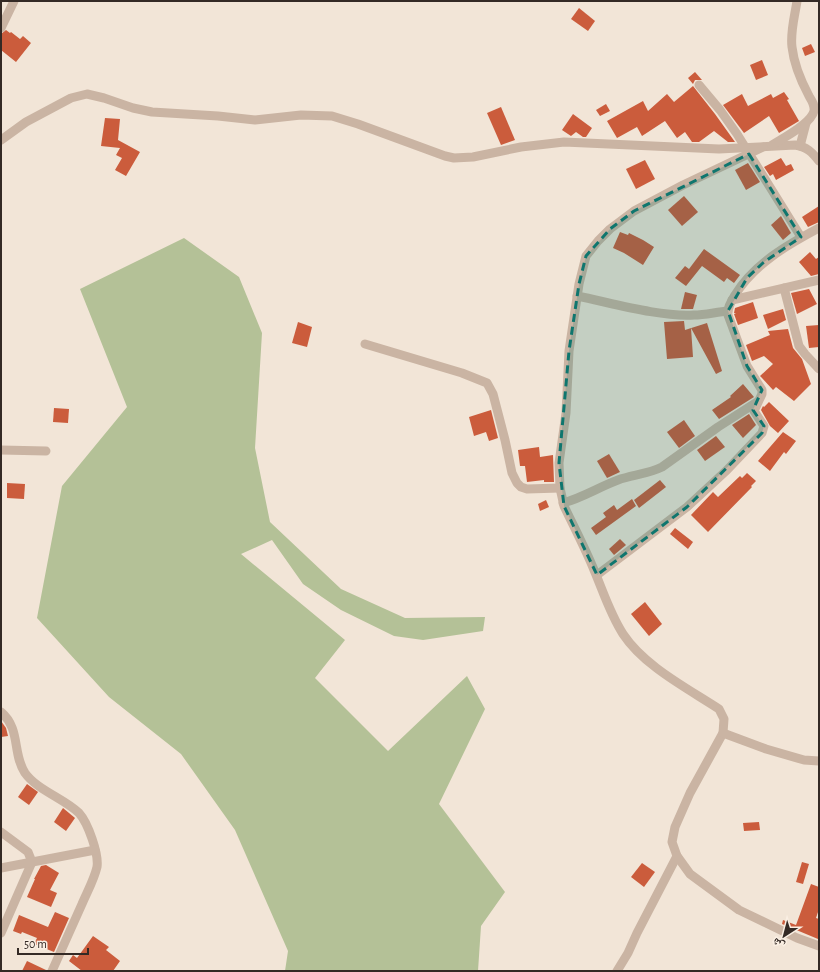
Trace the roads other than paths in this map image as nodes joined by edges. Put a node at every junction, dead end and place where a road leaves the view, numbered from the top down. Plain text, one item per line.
1 (14, 1) edge
2 (797, 1) edge
3 (1, 28) edge
4 (699, 85) dead end
5 (806, 123) junction
6 (1, 140) edge
7 (800, 146) junction
8 (767, 147) junction
9 (748, 151) junction
10 (819, 161) edge
11 (819, 228) edge
12 (801, 237) junction
13 (819, 280) edge
14 (784, 288) junction
15 (577, 296) junction
16 (732, 300) junction
17 (728, 310) junction
18 (365, 344) dead end
19 (819, 369) edge
20 (758, 401) junction
21 (1, 450) edge
22 (46, 450) dead end
23 (560, 488) junction
24 (563, 503) junction
25 (597, 575) junction
26 (2, 713) edge
27 (722, 733) junction
28 (819, 761) edge
29 (1, 832) edge
30 (96, 850) junction
31 (677, 856) junction
32 (32, 862) junction
33 (1, 868) edge
34 (1, 933) edge
35 (819, 946) edge
36 (52, 971) edge
37 (617, 971) edge

1 - 3 street
2 - 5 street
4 - 9 street
5 - 7 street
5 - 8 street
6 - 9 street
7 - 8 street
7 - 10 street
8 - 9 street
9 - 12 street
9 - 15 street
11 - 12 street
12 - 16 street
13 - 14 street
14 - 16 street
14 - 19 street
15 - 17 street
15 - 23 street
16 - 17 street
17 - 20 street
18 - 23 street
20 - 24 street
20 - 25 street
21 - 22 street
23 - 24 street
24 - 25 street
25 - 27 street
26 - 30 street
27 - 28 street
27 - 31 street
29 - 32 street
30 - 32 street
30 - 36 street
31 - 35 street
31 - 37 street
32 - 33 street
32 - 34 street

